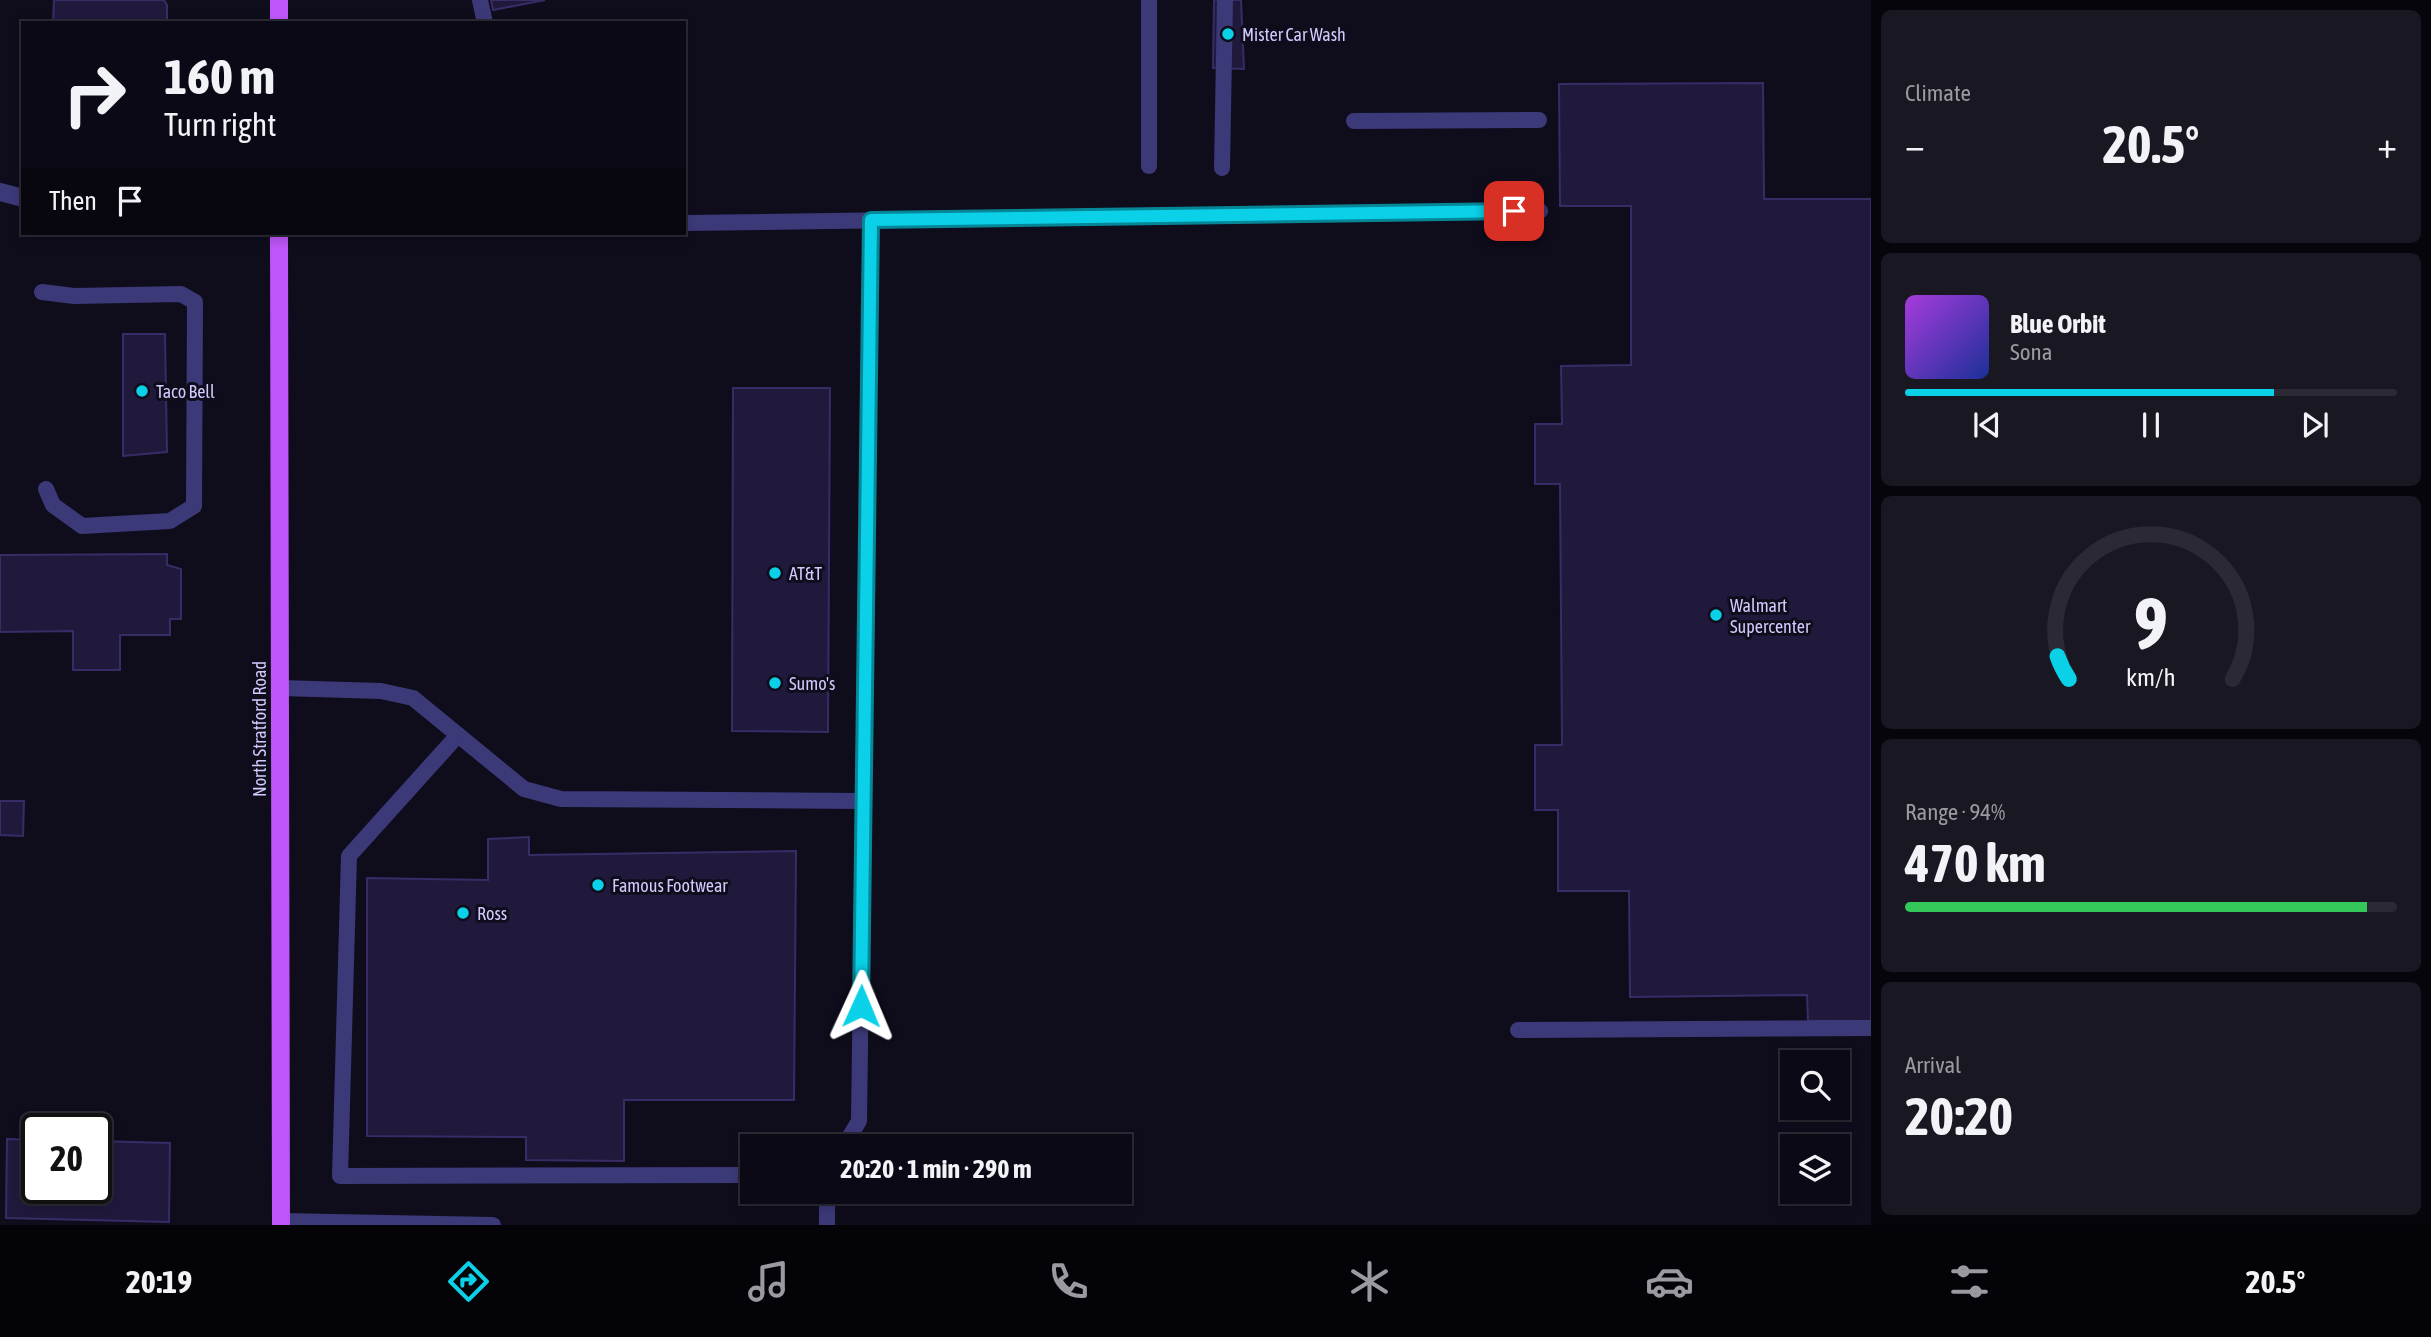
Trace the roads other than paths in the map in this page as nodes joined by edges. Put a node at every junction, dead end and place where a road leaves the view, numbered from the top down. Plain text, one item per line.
1 (279, 0) edge
2 (480, 0) edge
3 (1149, 0) edge
4 (1225, 0) edge
5 (279, 21) edge
6 (485, 21) edge
7 (1539, 120) dead end
8 (1354, 121) dead end
9 (1149, 166) dead end
10 (1222, 168) dead end
11 (0, 192) edge
12 (21, 197) edge
13 (1540, 211) dead end
14 (871, 220) junction
15 (686, 223) edge
16 (279, 235) edge
17 (42, 292) dead end
18 (46, 489) dead end
19 (280, 688) junction
20 (458, 735) junction
21 (863, 802) junction
22 (1871, 1028) edge
23 (1518, 1030) dead end
24 (851, 1134) edge
25 (740, 1175) edge
26 (827, 1204) edge
27 (281, 1223) edge
28 (493, 1225) edge
29 (827, 1225) edge

1 - 5 main road
2 - 6 lane
3 - 9 lane
4 - 10 lane
7 - 8 lane
11 - 12 street
13 - 14 lane
14 - 15 lane
14 - 21 lane
16 - 19 main road, North Stratford Road
17 - 18 lane
19 - 20 lane
19 - 27 main road, North Stratford Road
20 - 21 lane
20 - 25 lane
21 - 24 lane
22 - 23 lane
26 - 29 lane
27 - 28 lane

